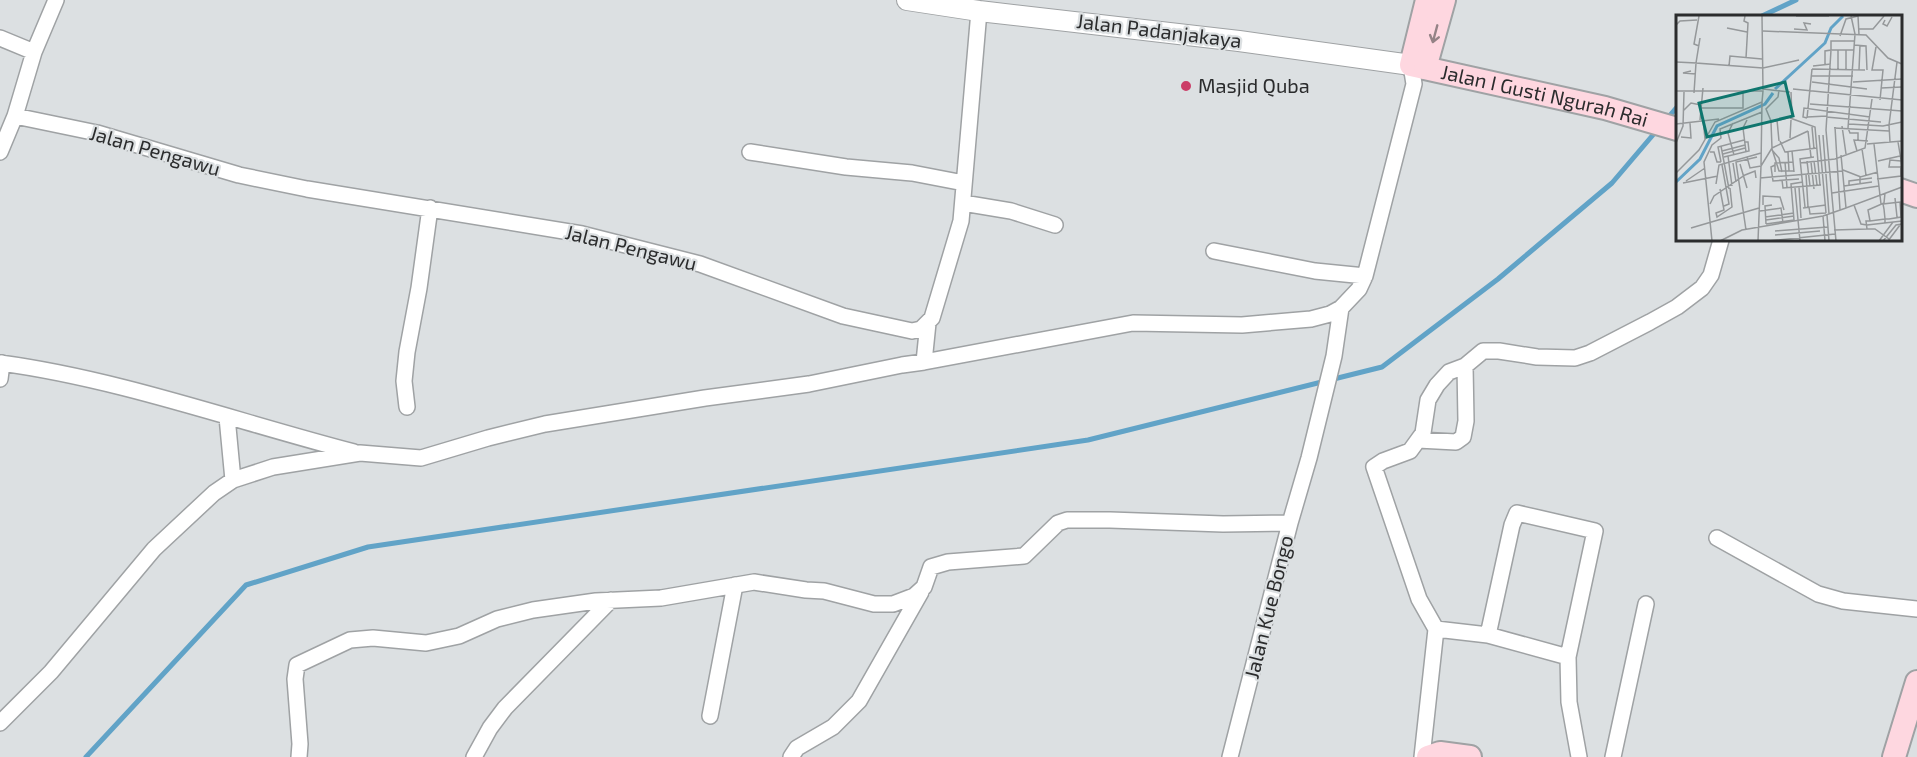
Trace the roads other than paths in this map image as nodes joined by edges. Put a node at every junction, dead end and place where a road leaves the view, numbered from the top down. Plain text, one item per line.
1 (56, 0) edge
2 (907, 0) edge
3 (1427, 0) edge
4 (1444, 0) edge
5 (979, 11) junction
6 (0, 38) edge
7 (34, 52) junction
8 (1417, 73) junction
9 (15, 116) junction
10 (1676, 129) edge
11 (0, 152) edge
12 (750, 152) dead end
13 (964, 183) junction
14 (963, 202) junction
15 (430, 208) junction
16 (1055, 225) dead end
17 (1720, 242) edge
18 (1214, 251) dead end
19 (1365, 276) junction
20 (1341, 308) junction
21 (928, 323) junction
22 (924, 362) junction
23 (1465, 366) junction
24 (1, 368) edge
25 (407, 407) dead end
26 (227, 417) junction
27 (1418, 440) junction
28 (360, 453) junction
29 (233, 480) junction
30 (1290, 524) junction
31 (1717, 538) dead end
32 (735, 585) junction
33 (924, 587) junction
34 (611, 600) junction
35 (1646, 604) dead end
36 (1917, 609) edge
37 (1436, 629) junction
38 (1488, 635) junction
39 (1568, 657) junction
40 (1917, 682) edge
41 (710, 716) dead end
42 (0, 723) edge
43 (299, 757) edge
44 (474, 757) edge
45 (791, 757) edge
46 (1230, 757) edge
47 (1422, 757) edge
48 (1428, 757) edge
49 (1470, 757) edge
50 (1579, 757) edge
51 (1613, 757) edge
52 (1894, 757) edge

1 - 7 street
2 - 5 street, Jalan Padanjakaya
3 - 8 main road
4 -> 8 main road
5 - 8 street, Jalan Padanjakaya
5 - 13 street
6 - 7 street
7 - 9 street
8 - 10 main road, Jalan I Gusti Ngurah Rai
8 - 19 street
9 - 11 street
9 - 15 street, Jalan Pengawu
12 - 13 street
13 - 14 street
14 - 16 street
14 - 21 street
15 - 21 street, Jalan Pengawu
15 - 25 street
17 - 23 street
18 - 19 street
19 - 20 street
20 - 22 street
20 - 30 street, Jalan Kue Bongo
21 - 22 street
22 - 28 street
23 - 27 street
23 - 27 street
24 - 26 street
26 - 28 street
26 - 29 street
27 - 37 street
28 - 29 street
29 - 42 street
30 - 33 street
30 - 46 street, Jalan Kue Bongo
31 - 36 street
32 - 33 street
32 - 34 street
32 - 41 street
33 - 45 street
34 - 43 street
34 - 44 street
35 - 51 street
37 - 38 street
37 - 47 street
38 - 39 street
38 - 39 street
39 - 50 street
40 - 52 main road
48 - 49 main road

